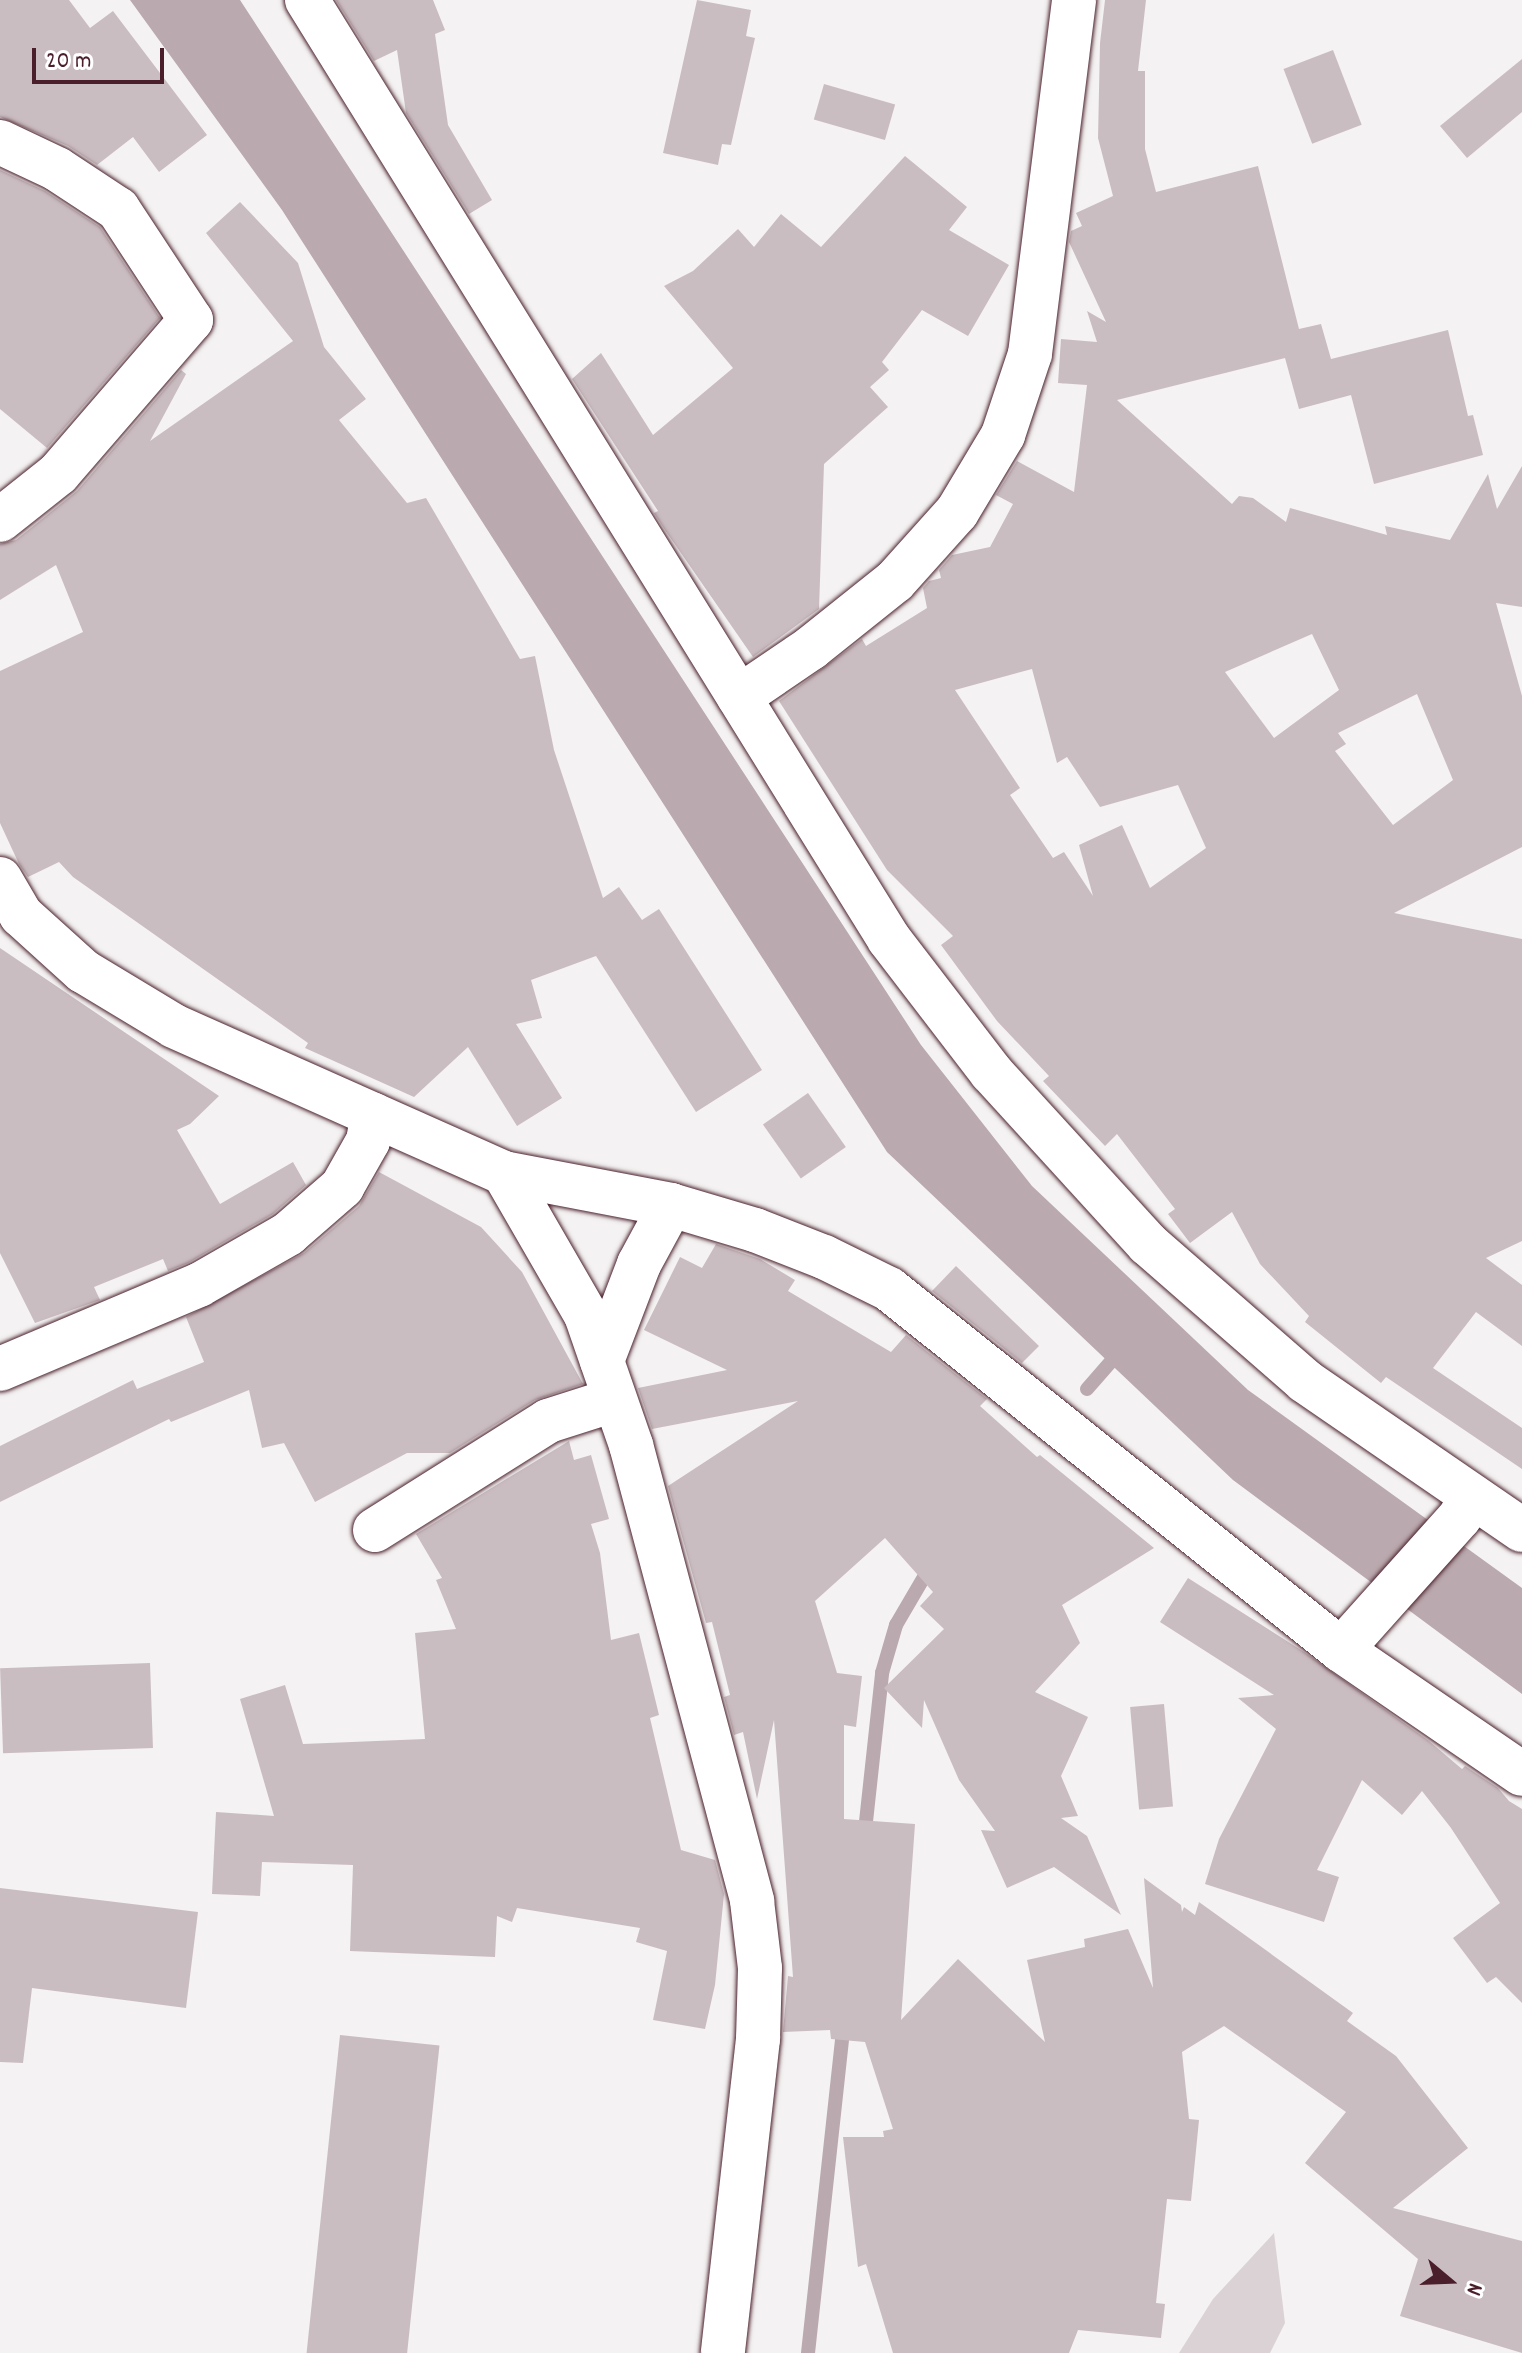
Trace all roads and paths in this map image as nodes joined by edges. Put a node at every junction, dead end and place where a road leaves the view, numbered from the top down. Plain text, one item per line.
1 (307, 0) edge
2 (1074, 0) edge
3 (0, 142) edge
4 (0, 520) edge
5 (739, 697) junction
6 (0, 879) edge
7 (373, 1114) junction
8 (504, 1173) junction
9 (671, 1205) junction
10 (0, 1369) edge
11 (608, 1381) junction
12 (1466, 1507) junction
13 (375, 1530) dead end
14 (1522, 1530) edge
15 (1350, 1638) junction
16 (1522, 1774) edge
17 (723, 2353) edge

1 - 5 street
2 - 5 street
3 - 4 street
5 - 12 street
6 - 7 street
7 - 8 street
7 - 10 street
8 - 9 street
8 - 11 street
9 - 11 street
9 - 15 street
11 - 13 street
11 - 17 street
12 - 14 street
12 - 15 street
15 - 16 street

